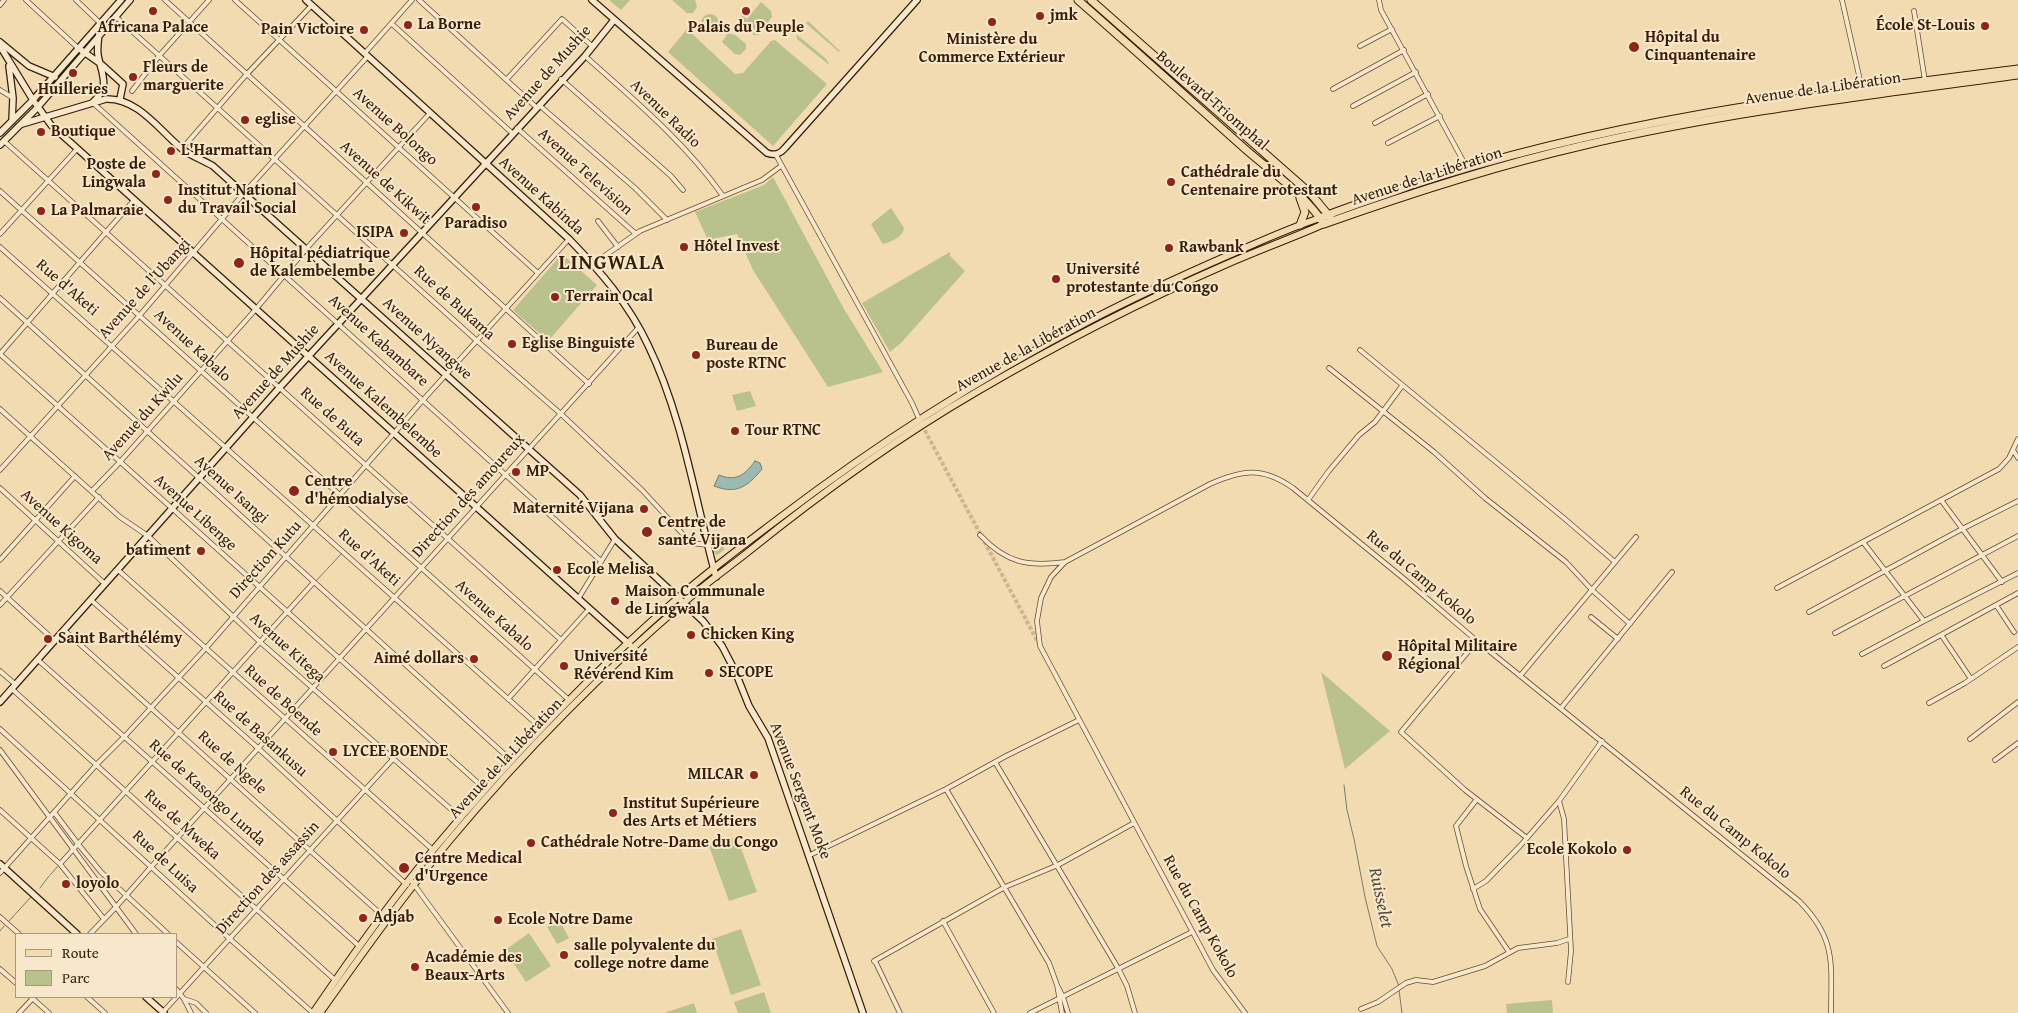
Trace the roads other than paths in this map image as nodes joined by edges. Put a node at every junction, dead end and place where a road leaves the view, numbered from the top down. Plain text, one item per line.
1 (4, 0) edge
2 (26, 0) edge
3 (76, 0) edge
4 (121, 0) edge
5 (130, 0) edge
6 (165, 0) edge
7 (209, 0) edge
8 (234, 0) edge
9 (306, 0) edge
10 (412, 0) edge
11 (420, 0) edge
12 (592, 0) edge
13 (917, 0) edge
14 (1078, 0) edge
15 (1091, 0) edge
16 (1379, 0) edge
17 (1842, 0) edge
18 (0, 5) edge
19 (312, 5) junction
20 (1914, 11) dead end
21 (115, 16) junction
22 (614, 20) junction
23 (100, 22) junction
24 (189, 22) junction
25 (392, 24) junction
26 (1392, 29) junction
27 (99, 34) junction
28 (279, 40) junction
29 (0, 42) edge
30 (592, 46) junction
31 (1360, 46) dead end
32 (1, 48) edge
33 (78, 48) junction
34 (1404, 50) junction
35 (83, 53) junction
36 (366, 54) junction
37 (159, 56) junction
38 (584, 56) junction
39 (9, 64) junction
40 (101, 64) junction
41 (2018, 69) edge
42 (1416, 72) junction
43 (246, 75) junction
44 (2018, 75) edge
45 (53, 76) junction
46 (61, 79) junction
47 (507, 79) junction
48 (561, 79) junction
49 (1925, 80) junction
50 (1333, 89) dead end
51 (1862, 89) junction
52 (0, 90) edge
53 (132, 91) dead end
54 (336, 91) junction
55 (1428, 94) junction
56 (13, 98) junction
57 (120, 99) junction
58 (33, 100) junction
59 (92, 102) junction
60 (538, 106) junction
61 (1353, 106) dead end
62 (38, 108) junction
63 (218, 109) junction
64 (430, 113) junction
65 (44, 116) junction
66 (1440, 116) junction
67 (12, 121) junction
68 (1375, 123) dead end
69 (22, 124) junction
70 (304, 127) junction
71 (517, 128) junction
72 (0, 133) edge
73 (512, 133) junction
74 (2, 143) edge
75 (187, 143) dead end
76 (1388, 144) dead end
77 (399, 148) junction
78 (77, 149) junction
79 (776, 155) junction
80 (275, 159) junction
81 (485, 163) junction
82 (781, 166) junction
83 (1468, 168) junction
84 (48, 180) junction
85 (367, 184) junction
86 (683, 190) dead end
87 (0, 191) edge
88 (1298, 193) junction
89 (244, 194) junction
90 (1311, 194) junction
91 (723, 196) junction
92 (454, 198) junction
93 (134, 200) junction
94 (22, 210) junction
95 (1342, 210) junction
96 (337, 216) junction
97 (1331, 218) junction
98 (222, 220) junction
99 (667, 220) junction
100 (598, 221) dead end
101 (1322, 221) junction
102 (1300, 225) junction
103 (106, 232) junction
104 (422, 233) junction
105 (0, 234) edge
106 (636, 234) junction
107 (569, 239) junction
108 (0, 247) edge
109 (618, 247) junction
110 (306, 249) junction
111 (194, 254) junction
112 (79, 262) junction
113 (593, 264) junction
114 (392, 265) junction
115 (538, 273) junction
116 (284, 276) junction
117 (166, 286) junction
118 (54, 293) junction
119 (0, 298) edge
120 (360, 298) junction
121 (256, 309) junction
122 (505, 310) junction
123 (140, 315) junction
124 (28, 323) junction
125 (338, 324) junction
126 (638, 327) junction
127 (476, 340) junction
128 (227, 342) junction
129 (112, 345) junction
130 (1360, 350) dead end
131 (0, 354) edge
132 (309, 357) junction
133 (1328, 368) dead end
134 (200, 372) junction
135 (446, 374) junction
136 (84, 375) junction
137 (588, 384) junction
138 (1402, 386) junction
139 (280, 387) junction
140 (423, 400) junction
141 (174, 402) junction
142 (56, 406) junction
143 (0, 409) edge
144 (1382, 412) junction
145 (561, 414) junction
146 (253, 418) junction
147 (920, 422) junction
148 (147, 431) junction
149 (394, 433) junction
150 (30, 436) junction
151 (2018, 439) edge
152 (227, 447) junction
153 (529, 449) junction
154 (2013, 450) junction
155 (2018, 458) edge
156 (120, 463) junction
157 (366, 464) junction
158 (0, 470) edge
159 (505, 474) junction
160 (75, 476) junction
161 (199, 478) junction
162 (0, 488) edge
163 (92, 491) junction
164 (340, 494) junction
165 (99, 498) junction
166 (1308, 500) junction
167 (1941, 500) junction
168 (2018, 501) edge
169 (476, 507) junction
170 (171, 509) junction
171 (35, 520) junction
172 (314, 525) junction
173 (1962, 529) junction
174 (980, 535) dead end
175 (148, 536) junction
176 (2018, 536) edge
177 (1636, 537) dead end
178 (448, 538) junction
179 (616, 539) junction
180 (58, 541) junction
181 (1863, 542) junction
182 (707, 545) junction
183 (1982, 554) junction
184 (286, 557) junction
185 (0, 560) edge
186 (601, 561) junction
187 (1065, 562) junction
188 (1615, 562) junction
189 (421, 568) junction
190 (713, 568) junction
191 (118, 570) junction
192 (1886, 570) junction
193 (1672, 572) dead end
194 (2018, 573) edge
195 (716, 577) junction
196 (314, 582) junction
197 (2002, 582) junction
198 (105, 584) junction
199 (259, 587) junction
200 (1776, 588) dead end
201 (1592, 590) junction
202 (0, 591) edge
203 (2018, 593) edge
204 (1906, 596) junction
205 (395, 597) junction
206 (7, 598) junction
207 (578, 599) junction
208 (682, 599) junction
209 (91, 600) junction
210 (0, 605) edge
211 (1996, 606) junction
212 (589, 609) junction
213 (287, 612) junction
214 (1809, 612) dead end
215 (233, 616) junction
216 (1592, 617) dead end
217 (1924, 621) junction
218 (1630, 624) junction
219 (367, 629) junction
220 (64, 630) junction
221 (2014, 632) dead end
222 (1835, 633) dead end
223 (1942, 636) junction
224 (1618, 639) junction
225 (561, 640) junction
226 (55, 641) junction
227 (1477, 641) junction
228 (260, 642) junction
229 (630, 646) junction
230 (2018, 647) edge
231 (206, 648) junction
232 (1862, 654) dead end
233 (339, 659) junction
234 (38, 660) junction
235 (1884, 666) dead end
236 (535, 669) junction
237 (0, 671) edge
238 (233, 672) junction
239 (1520, 676) junction
240 (178, 678) junction
241 (1971, 678) junction
242 (13, 686) junction
243 (313, 689) junction
244 (508, 699) junction
245 (569, 700) junction
246 (0, 702) edge
247 (205, 702) junction
248 (2018, 702) edge
249 (1929, 703) dead end
250 (151, 708) junction
251 (1561, 708) junction
252 (285, 719) junction
253 (1079, 720) junction
254 (542, 729) junction
255 (0, 730) edge
256 (178, 732) junction
257 (125, 736) junction
258 (1970, 739) dead end
259 (1602, 741) junction
260 (2018, 743) edge
261 (259, 749) junction
262 (0, 750) edge
263 (393, 759) junction
264 (512, 760) junction
265 (1995, 760) dead end
266 (152, 762) junction
267 (995, 762) junction
268 (97, 764) junction
269 (231, 779) junction
270 (946, 789) junction
271 (365, 790) junction
272 (127, 791) junction
273 (488, 792) junction
274 (70, 793) junction
275 (1477, 799) junction
276 (1559, 802) junction
277 (204, 808) junction
278 (0, 810) edge
279 (54, 812) junction
280 (49, 818) junction
281 (461, 818) junction
282 (100, 820) junction
283 (337, 821) junction
284 (1134, 823) junction
285 (178, 837) junction
286 (31, 838) junction
287 (1527, 838) junction
288 (78, 844) junction
289 (74, 848) junction
290 (310, 850) junction
291 (432, 850) junction
292 (810, 855) junction
293 (60, 864) junction
294 (1058, 865) junction
295 (151, 867) junction
296 (2, 868) edge
297 (284, 879) junction
298 (410, 884) junction
299 (1005, 887) junction
300 (1473, 889) junction
301 (125, 896) junction
302 (116, 907) junction
303 (257, 908) junction
304 (383, 916) junction
305 (0, 917) edge
306 (104, 919) junction
307 (943, 922) junction
308 (1192, 932) junction
309 (18, 933) edge
310 (76, 933) edge
311 (91, 933) edge
312 (135, 933) edge
313 (167, 933) edge
314 (230, 939) junction
315 (1570, 939) junction
316 (178, 944) edge
317 (359, 946) junction
318 (1509, 952) junction
319 (204, 967) junction
320 (1118, 968) junction
321 (0, 969) edge
322 (335, 980) junction
323 (15, 982) edge
324 (1568, 982) dead end
325 (178, 992) edge
326 (180, 994) junction
327 (31, 998) edge
328 (33, 998) edge
329 (88, 998) edge
330 (147, 998) edge
331 (176, 998) edge
332 (1061, 998) junction
333 (184, 999) junction
334 (1362, 1009) dead end
335 (19, 1013) edge
336 (49, 1013) edge
337 (105, 1013) edge
338 (163, 1013) edge
339 (191, 1013) edge
340 (206, 1013) edge
341 (255, 1013) edge
342 (313, 1013) edge
343 (320, 1013) edge
344 (508, 1013) edge
345 (863, 1013) edge
346 (900, 1013) edge
347 (994, 1013) edge
348 (1030, 1013) edge
349 (1062, 1013) edge
350 (1068, 1013) edge
351 (1135, 1013) edge
352 (1245, 1013) edge
353 (1831, 1013) edge

1 - 18 street
2 - 33 street
3 - 23 street
4 - 23 street
5 - 21 street
6 - 24 street, Avenue de Kikwit
7 - 24 street
8 - 28 street, Avenue Bolongo
9 - 19 street, Avenue Kabinda
10 - 25 street, Avenue de l'Ubangi
11 - 47 street
12 - 22 street
13 - 79 street
14 - 88 highway, Boulevard Triomphal
15 - 90 highway, Boulevard Triomphal
16 - 26 street
17 - 51 street
19 - 28 street
19 - 36 street, Avenue Kabinda
20 - 49 street
21 - 27 street
21 - 37 street, Rue de Bukama
22 - 30 street, Avenue de Mushie
22 - 79 street
23 - 33 street
24 - 37 street
24 - 43 street, Avenue de Kikwit
25 - 36 street, Avenue de l'Ubangi
25 - 73 street
26 - 31 street
26 - 34 street
27 - 35 street
27 - 40 street
28 - 43 street
28 - 54 street, Avenue Bolongo
29 - 45 street
30 - 38 street, Avenue de Mushie
30 - 47 street
32 - 39 street, Avenue Kalembelembe
33 - 35 street
33 - 45 street
34 - 42 street
34 - 50 street
35 - 40 street
35 - 46 street
36 - 54 street, Avenue de l'Ubangi
36 - 64 street, Avenue Kabinda
37 - 53 street
37 - 63 street, Rue de Bukama
38 - 48 street, Avenue de Mushie
38 - 91 street, Avenue Radio
39 - 56 street
39 - 58 street, Avenue Kalembelembe
40 - 57 street
40 - 59 street
41 - 49 highway, Avenue de la Libération
42 - 55 street
42 - 61 street
43 - 63 street
43 - 70 street, Avenue de Kikwit
44 - 97 highway, Avenue de la Libération
45 - 46 street
45 - 58 street
46 - 62 street
47 - 60 street
48 - 60 street, Avenue de Mushie
48 - 86 street
49 - 51 highway, Avenue de la Libération
51 - 83 highway, Avenue de la Libération
52 - 56 street
54 - 70 street, Avenue de l'Ubangi
54 - 77 street, Avenue Bolongo
55 - 66 street
55 - 68 street
56 - 67 street
57 - 59 street
57 - 89 street, Avenue Nyangwe
58 - 62 street, Avenue Kalembelembe
58 - 67 street
59 - 65 street
59 - 98 street, Avenue Kabambare
60 - 71 street, Avenue de Mushie
60 - 99 street
62 - 65 street, Avenue Kalembelembe
62 - 69 street
63 - 75 street
63 - 80 street, Rue de Bukama
64 - 77 street, Avenue du Kwilu
64 - 81 street, Avenue Kabinda
65 - 69 street
65 - 78 street, Avenue Kalembelembe
66 - 76 street
66 - 83 street
67 - 72 street
69 - 74 street
70 - 80 street, Avenue de l'Ubangi
70 - 85 street, Avenue de Kikwit
71 - 73 street, Avenue de Mushie
71 - 106 street, Avenue Television
73 - 81 street, Avenue de Mushie
74 - 84 street, Rue de Buta
77 - 85 street, Avenue du Kwilu
77 - 92 street, Avenue Bolongo
78 - 84 street
78 - 93 street, Avenue Kalembelembe
79 - 82 street
80 - 89 street, Avenue de l'Ubangi
80 - 96 street, Rue de Bukama
81 - 92 street, Avenue de Mushie
81 - 107 street, Avenue Kabinda
82 - 91 street
82 - 147 street
83 - 95 highway, Avenue de la Libération
84 - 94 street
84 - 103 street, Rue de Buta
85 - 96 street, Avenue du Kwilu
85 - 104 street, Avenue de Kikwit
87 - 94 street, Avenue Kabalo
88 - 101 highway, Boulevard Triomphal
88 - 102 highway
89 - 98 street, Avenue de l'Ubangi
89 - 110 street, Avenue Nyangwe
90 - 95 highway
90 - 97 highway, Boulevard Triomphal
91 - 99 street
92 - 104 street, Avenue de Mushie
92 - 115 street, Avenue Bolongo
93 - 103 street
93 - 111 street, Avenue Kalembelembe
94 - 105 street
94 - 112 street, Avenue Kabalo
95 - 97 highway, Avenue de la Libération
96 - 110 street, Avenue du Kwilu
96 - 114 street, Rue de Bukama
97 - 101 highway, Avenue de la Libération
98 - 111 street, Avenue de l'Ubangi
98 - 116 street, Avenue Kabambare
99 - 106 street
100 - 109 street
101 - 102 main road, Avenue de la Libération
101 - 195 main road, Avenue de la Libération
102 - 147 main road, Avenue de la Libération
103 - 112 street
103 - 117 street, Rue de Buta
104 - 114 street, Avenue de Mushie
104 - 122 street, Avenue de Kikwit
106 - 109 street
107 - 113 street, Avenue Kabinda
107 - 115 street, Direction Kutu
108 - 118 street, Rue d'Aketi
109 - 113 street
110 - 116 street, Avenue du Kwilu
110 - 120 street, Avenue Nyangwe
111 - 117 street, Avenue de l'Ubangi
111 - 121 street, Avenue Kalembelembe
112 - 118 street
112 - 123 street, Avenue Kabalo
113 - 126 street, Avenue Kabinda
114 - 120 street, Avenue de Mushie
114 - 127 street, Rue de Bukama
115 - 122 street, Direction Kutu
116 - 121 street, Avenue du Kwilu
116 - 125 street, Avenue Kabambare
117 - 123 street, Avenue de l'Ubangi
117 - 128 street, Rue de Buta
118 - 124 street
118 - 129 street, Rue d'Aketi
119 - 124 street, Avenue Isangi
120 - 125 street, Avenue de Mushie
120 - 135 street, Avenue Nyangwe
121 - 128 street, Avenue du Kwilu
121 - 132 street, Avenue Kalembelembe
122 - 127 street, Direction Kutu
122 - 137 street, Avenue de Kikwit
123 - 129 street, Avenue de l'Ubangi
123 - 134 street, Avenue Kabalo
124 - 131 street
124 - 136 street, Avenue Isangi
125 - 132 street, Avenue de Mushie
125 - 140 street, Avenue Kabambare
126 - 137 street, Direction des amoureux
126 - 182 street, Avenue Kabinda
127 - 135 street, Direction Kutu
127 - 145 street, Rue de Bukama
128 - 134 street, Avenue du Kwilu
128 - 139 street, Rue de Buta
129 - 136 street, Avenue de l'Ubangi
129 - 141 street, Rue d'Aketi
130 - 138 street
131 - 142 street, Avenue Libenge
132 - 139 street, Avenue de Mushie
132 - 149 street, Avenue Kalembelembe
133 - 144 street
134 - 141 street, Avenue du Kwilu
134 - 146 street, Avenue Kabalo
135 - 140 street, Direction Kutu
135 - 153 street, Avenue Nyangwe
136 - 142 street, Avenue de l'Ubangi
136 - 148 street, Avenue Isangi
137 - 145 street, Direction des amoureux
138 - 144 street
138 - 188 street
139 - 146 street, Avenue de Mushie
139 - 157 street, Rue de Buta
140 - 149 street, Direction Kutu
140 - 159 street, Avenue Kabambare
141 - 148 street, Avenue du Kwilu
141 - 152 street, Rue d'Aketi
142 - 150 street, Avenue de l'Ubangi
142 - 156 street, Avenue Libenge
143 - 150 street, Avenue Kitega
144 - 166 street
144 - 201 street
145 - 153 street, Direction des amoureux
145 - 182 street, Rue de Bukama
146 - 152 street, Avenue de Mushie
146 - 164 street, Avenue Kabalo
147 - 190 main road, Avenue de la Libération
148 - 156 street, Avenue du Kwilu
148 - 161 street, Avenue Isangi
149 - 157 street, Direction Kutu
149 - 169 street, Avenue Kalembelembe
150 - 158 street, Avenue de l'Ubangi
150 - 160 street, Avenue Kitega
151 - 154 street
152 - 161 street, Avenue de Mushie
152 - 172 street, Rue d'Aketi
153 - 159 street, Direction des amoureux
153 - 179 street, Avenue Nyangwe
154 - 155 street
154 - 167 street
156 - 163 street, Avenue du Kwilu
156 - 170 street, Avenue Libenge
157 - 164 street, Direction Kutu
157 - 178 street, Rue de Buta
159 - 169 street, Direction des amoureux
159 - 186 street, Avenue Kabambare
160 - 163 street, Avenue Kitega
160 - 171 street
161 - 170 street, Avenue de Mushie
161 - 184 street, Avenue Isangi
162 - 171 street, Avenue Kigoma
163 - 165 street, Avenue Kitega
164 - 172 street, Direction Kutu
164 - 189 street, Avenue Kabalo
165 - 175 street, Avenue Kitega
165 - 180 street
166 - 187 street, Rue du Camp Kokolo
166 - 227 street, Rue du Camp Kokolo
167 - 173 street
167 - 181 street
168 - 173 street
169 - 178 street, Direction des amoureux
169 - 207 street, Avenue Kalembelembe
170 - 175 street, Avenue de Mushie
170 - 199 street, Avenue Libenge
171 - 180 street, Avenue Kigoma
171 - 185 street
172 - 184 street, Direction Kutu
172 - 205 street, Rue d'Aketi
173 - 183 street
173 - 192 street
174 - 187 street, Rue du Camp Kokolo
175 - 191 street, Avenue de Mushie
175 - 215 street, Avenue Kitega
176 - 183 street
177 - 188 street
178 - 189 street, Direction des amoureux
178 - 225 street, Rue de Buta
179 - 186 street
179 - 208 street, Avenue Nyangwe
180 - 198 street, Avenue Kigoma
180 - 206 street
181 - 192 street
181 - 200 street
182 - 190 street, Avenue Kabinda
183 - 197 street
183 - 204 street
184 - 196 street, Avenue Isangi
184 - 199 street, Direction Kutu
186 - 207 street
187 - 253 street, Rue du Camp Kokolo
188 - 201 street
189 - 205 street, Direction des amoureux
189 - 236 street, Avenue Kabalo
190 - 195 street, Avenue Kabinda
190 - 208 main road, Avenue de la Libération
191 - 198 street, Avenue de Mushie
191 - 231 street, Rue de Boende
192 - 204 street
192 - 214 street
193 - 218 street
194 - 197 street
195 - 208 main road, Avenue de la Libération
196 - 213 street
196 - 219 street, Avenue Isangi
197 - 217 street
198 - 209 street, Avenue de Mushie
199 - 213 street, Avenue Libenge
199 - 215 street, Direction Kutu
201 - 218 street
201 - 239 street
202 - 206 street
203 - 211 street
204 - 217 street
204 - 222 street
205 - 219 street, Direction des amoureux
205 - 244 street, Rue d'Aketi
206 - 210 street
206 - 226 street
207 - 212 street, Avenue Kalembelembe
208 - 229 main road, Avenue de la Libération
208 - 292 street, Avenue Sergent Moke
209 - 220 street, Avenue de Mushie
209 - 240 street, Rue de Basankusu
211 - 221 street
211 - 223 street
212 - 225 street
212 - 229 street, Avenue Kalembelembe
213 - 228 street
213 - 233 street, Avenue Libenge
215 - 228 street, Avenue Kitega
215 - 231 street, Direction Kutu
216 - 224 street
217 - 232 street
218 - 224 street
219 - 233 street, Direction des amoureux
219 - 264 street, Avenue Isangi
220 - 226 street, Avenue de Mushie
220 - 250 street, Rue de Ngele
223 - 235 street
223 - 241 street
224 - 251 street
225 - 236 street
226 - 234 street, Avenue de Mushie
227 - 239 street, Rue du Camp Kokolo
227 - 275 street
228 - 238 street
228 - 243 street, Avenue Kitega
229 - 245 main road, Avenue de la Libération
229 - 273 main road, Avenue de la Libération
230 - 241 street
231 - 238 street, Rue de Boende
231 - 240 street, Direction Kutu
233 - 243 street, Direction des amoureux
233 - 273 street, Avenue Libenge
234 - 242 street, Avenue de Mushie
234 - 257 street, Rue de Kasongo Lunda
236 - 244 street
236 - 245 street, Avenue Kabalo
237 - 242 street, Rue de Mweka
238 - 247 street
238 - 252 street, Rue de Boende
239 - 251 street, Rue du Camp Kokolo
240 - 247 street, Rue de Basankusu
240 - 250 street, Direction Kutu
241 - 249 street
242 - 246 street, Avenue de Mushie
242 - 268 street, Rue de Mweka
243 - 252 street, Direction des amoureux
243 - 263 street, Avenue Kitega
244 - 254 street, Rue d'Aketi
245 - 254 main road, Avenue de la Libération
247 - 256 street
247 - 261 street, Rue de Basankusu
248 - 258 street
250 - 256 street, Rue de Ngele
250 - 257 street, Direction Kutu
251 - 259 street, Rue du Camp Kokolo
252 - 261 street, Direction des amoureux
252 - 271 street, Rue de Boende
253 - 267 street
253 - 284 street, Rue du Camp Kokolo
254 - 264 main road, Avenue de la Libération
255 - 274 street, Rue de Luisa
256 - 266 street
256 - 269 street, Rue de Ngele
257 - 266 street, Rue de Kasongo Lunda
257 - 268 street, Direction Kutu
259 - 276 street
259 - 353 street, Rue du Camp Kokolo
260 - 265 street
261 - 269 street, Direction des amoureux
261 - 283 street, Rue de Basankusu
262 - 280 street
263 - 271 street, Direction des assassin
263 - 281 street, Avenue Kitega
264 - 273 main road, Avenue de la Libération
266 - 272 street
266 - 277 street, Rue de Kasongo Lunda
267 - 270 street
267 - 294 street
268 - 272 street, Rue de Mweka
268 - 274 street, Direction Kutu
269 - 277 street, Direction des amoureux
269 - 290 street, Rue de Ngele
270 - 292 street
270 - 299 street
271 - 283 street, Direction des assassin
271 - 291 street, Rue de Boende
272 - 282 street
272 - 285 street, Rue de Mweka
273 - 281 main road, Avenue de la Libération
273 - 298 main road, Avenue de la Libération
274 - 279 street, Direction Kutu
274 - 282 street, Rue de Luisa
275 - 287 street
275 - 300 street
276 - 287 street
276 - 315 street
277 - 285 street, Direction des amoureux
277 - 297 street, Rue de Kasongo Lunda
278 - 286 street
279 - 280 street, Direction Kutu
279 - 288 street
280 - 286 street, Direction Kutu
280 - 289 street
281 - 291 main road, Avenue de la Libération
282 - 288 street
282 - 295 street, Rue de Luisa
283 - 290 street, Direction des assassin
283 - 298 street, Rue de Basankusu
284 - 294 street
284 - 308 street, Rue du Camp Kokolo
285 - 295 street, Direction des amoureux
285 - 303 street, Rue de Mweka
286 - 293 street
286 - 296 street, Direction Kutu
287 - 300 street
288 - 289 street
288 - 301 street
289 - 293 street
289 - 302 street
290 - 297 street, Direction des assassin
290 - 304 street, Rue de Ngele
291 - 298 main road, Avenue de la Libération
292 - 345 street, Avenue Sergent Moke
293 - 306 street
294 - 299 street
294 - 320 street
295 - 301 street, Direction des amoureux
295 - 314 street, Rue de Luisa
296 - 310 street
297 - 303 street, Direction des assassin
297 - 317 street, Rue de Kasongo Lunda
298 - 304 main road, Avenue de la Libération
298 - 343 main road, Avenue de la Libération
298 - 344 street, Rue de Basankusu
299 - 307 street
299 - 332 street
300 - 318 street
301 - 302 street, Direction des amoureux
301 - 313 street
302 - 306 street, Direction des amoureux
302 - 312 street
303 - 314 street, Direction des assassin
303 - 322 street, Rue de Mweka
304 - 317 main road, Avenue de la Libération
305 - 309 street
306 - 311 street, Direction des amoureux
307 - 346 street
307 - 347 street
308 - 320 street
308 - 352 street, Rue du Camp Kokolo
314 - 319 street, Direction des assassin
314 - 342 street, Rue de Luisa
315 - 318 street
315 - 324 street
316 - 319 street
317 - 322 main road, Avenue de la Libération
318 - 334 street
319 - 326 street, Direction des assassin
319 - 341 street
320 - 332 street
320 - 351 street
321 - 323 street
322 - 342 main road, Avenue de la Libération
325 - 326 street
326 - 333 street
327 - 335 street
328 - 336 street
329 - 337 street
330 - 338 street
331 - 338 street, Direction des assassin
332 - 348 street
332 - 349 street
332 - 350 street
333 - 339 street
333 - 340 street

